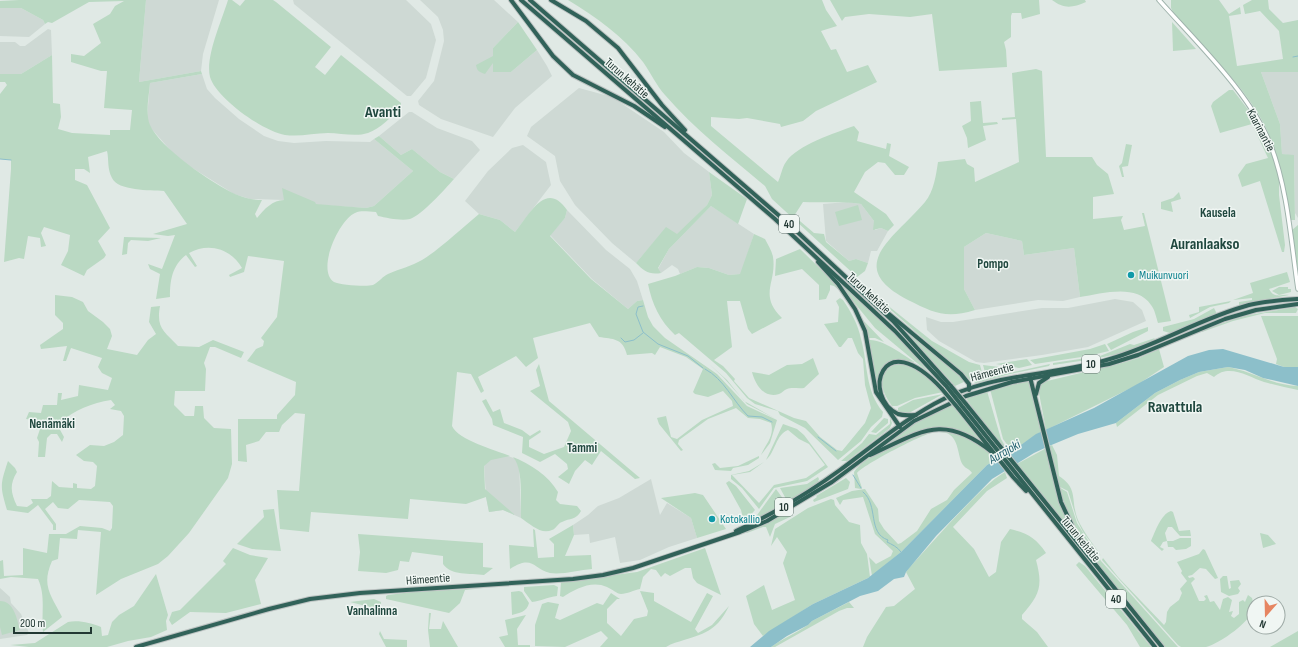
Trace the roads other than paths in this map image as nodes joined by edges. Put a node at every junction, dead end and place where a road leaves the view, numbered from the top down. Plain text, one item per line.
1 (511, 0) edge
2 (521, 0) edge
3 (530, 0) edge
4 (551, 0) edge
5 (1159, 0) edge
6 (682, 138) junction
7 (706, 152) junction
8 (805, 247) junction
9 (1298, 289) edge
10 (870, 299) junction
11 (1298, 299) edge
12 (1298, 304) edge
13 (1027, 374) junction
14 (1050, 375) junction
15 (1030, 378) junction
16 (969, 384) junction
17 (947, 387) junction
18 (966, 396) junction
19 (1036, 396) junction
20 (962, 406) junction
21 (917, 414) junction
22 (900, 427) junction
23 (996, 450) junction
24 (864, 457) junction
25 (1016, 474) junction
26 (721, 538) junction
27 (1098, 568) junction
28 (136, 647) edge
29 (1155, 647) edge
30 (1162, 647) edge

1 - 6 highway
2 - 6 highway, Turun kehätie / 40
3 - 7 highway, Turun kehätie / 40
4 - 7 highway
5 - 9 main road, Kaarinantie
6 - 8 highway, Turun kehätie / 40
7 - 10 highway, Turun kehätie / 40
8 - 17 highway, Turun kehätie / 40
8 - 22 highway
10 - 16 highway
10 - 17 highway, Turun kehätie / 40
11 - 13 highway, Hämeentie / 10
12 - 14 highway, Hämeentie / 10
13 - 15 highway
13 - 16 highway, Hämeentie / 10
14 - 15 highway, Hämeentie / 10
14 - 19 highway
15 - 18 highway, Hämeentie / 10
15 - 19 highway
16 - 18 highway
16 - 21 highway, Hämeentie / 10
17 - 20 highway, Turun kehätie / 40, bridge
17 - 20 highway, bridge
17 - 21 highway
18 - 22 highway, Hämeentie / 10
19 - 27 highway
20 - 23 highway, Turun kehätie / 40
20 - 23 highway
21 - 22 highway, Hämeentie / 10
22 - 24 highway, Hämeentie / 10
22 - 26 highway, Hämeentie / 10
23 - 24 highway
23 - 25 highway, Turun kehätie / 40
23 - 25 highway
24 - 26 highway, Hämeentie / 10
25 - 27 highway, Turun kehätie / 40
25 - 29 highway, Turun kehätie / 40
26 - 28 highway, Hämeentie / 10
27 - 30 highway, Turun kehätie / 40

